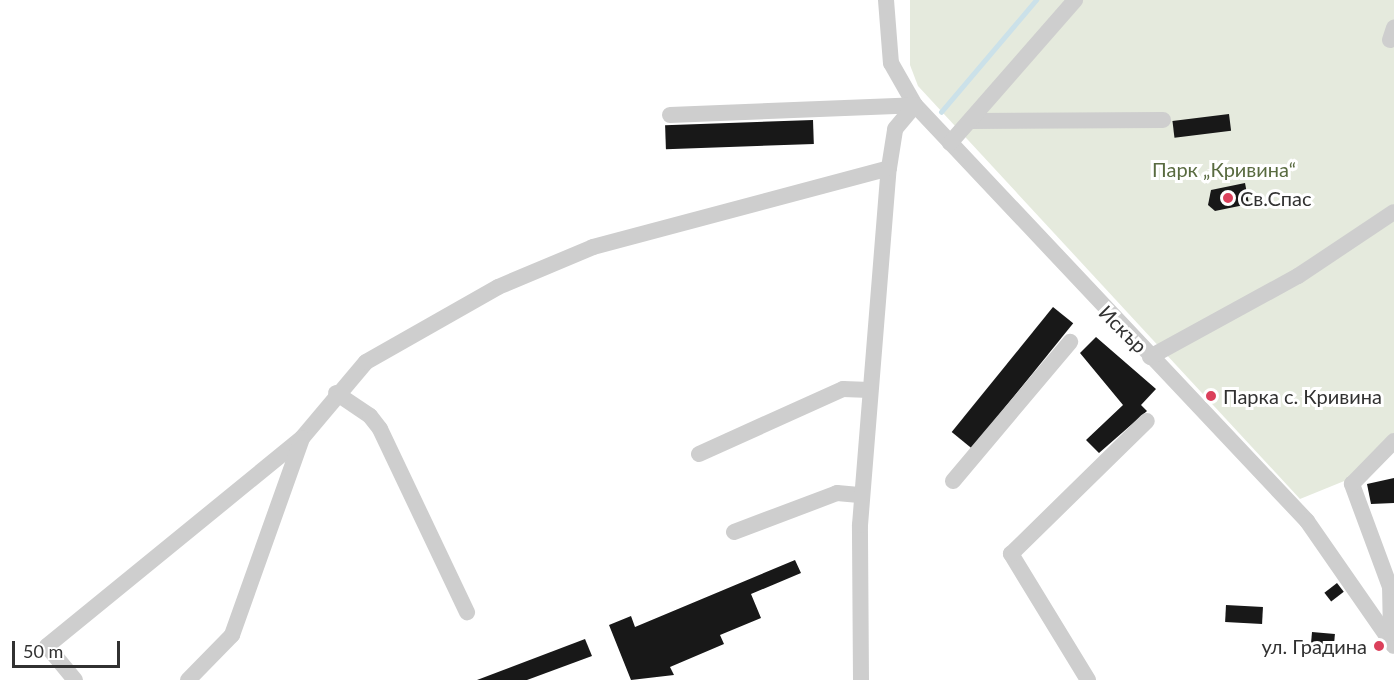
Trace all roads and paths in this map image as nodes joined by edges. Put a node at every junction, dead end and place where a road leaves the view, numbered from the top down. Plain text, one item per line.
1 (886, 0) edge
2 (1075, 0) edge
3 (915, 105) junction
4 (670, 115) dead end
5 (1163, 120) dead end
6 (970, 121) junction
7 (950, 143) junction
8 (889, 168) junction
9 (1394, 212) edge
10 (1070, 342) dead end
11 (1150, 357) junction
12 (870, 390) junction
13 (336, 393) junction
14 (1147, 421) dead end
15 (302, 438) junction
16 (1394, 441) edge
17 (699, 454) dead end
18 (953, 481) dead end
19 (862, 495) junction
20 (734, 532) dead end
21 (467, 612) dead end
22 (1392, 637) edge
23 (75, 680) edge
24 (188, 680) edge
25 (861, 680) edge
26 (1088, 680) edge

1 - 3 street, Искър
2 - 6 street
3 - 4 street
3 - 7 street, Искър
3 - 8 street
5 - 6 street
6 - 7 street
7 - 11 street, Искър
8 - 12 street
8 - 13 street
9 - 11 street
10 - 18 street
11 - 22 street, Искър
12 - 17 street
12 - 19 street
13 - 15 street
13 - 21 street
14 - 26 street
15 - 23 street
15 - 24 street
16 - 22 street
19 - 20 street
19 - 25 street

